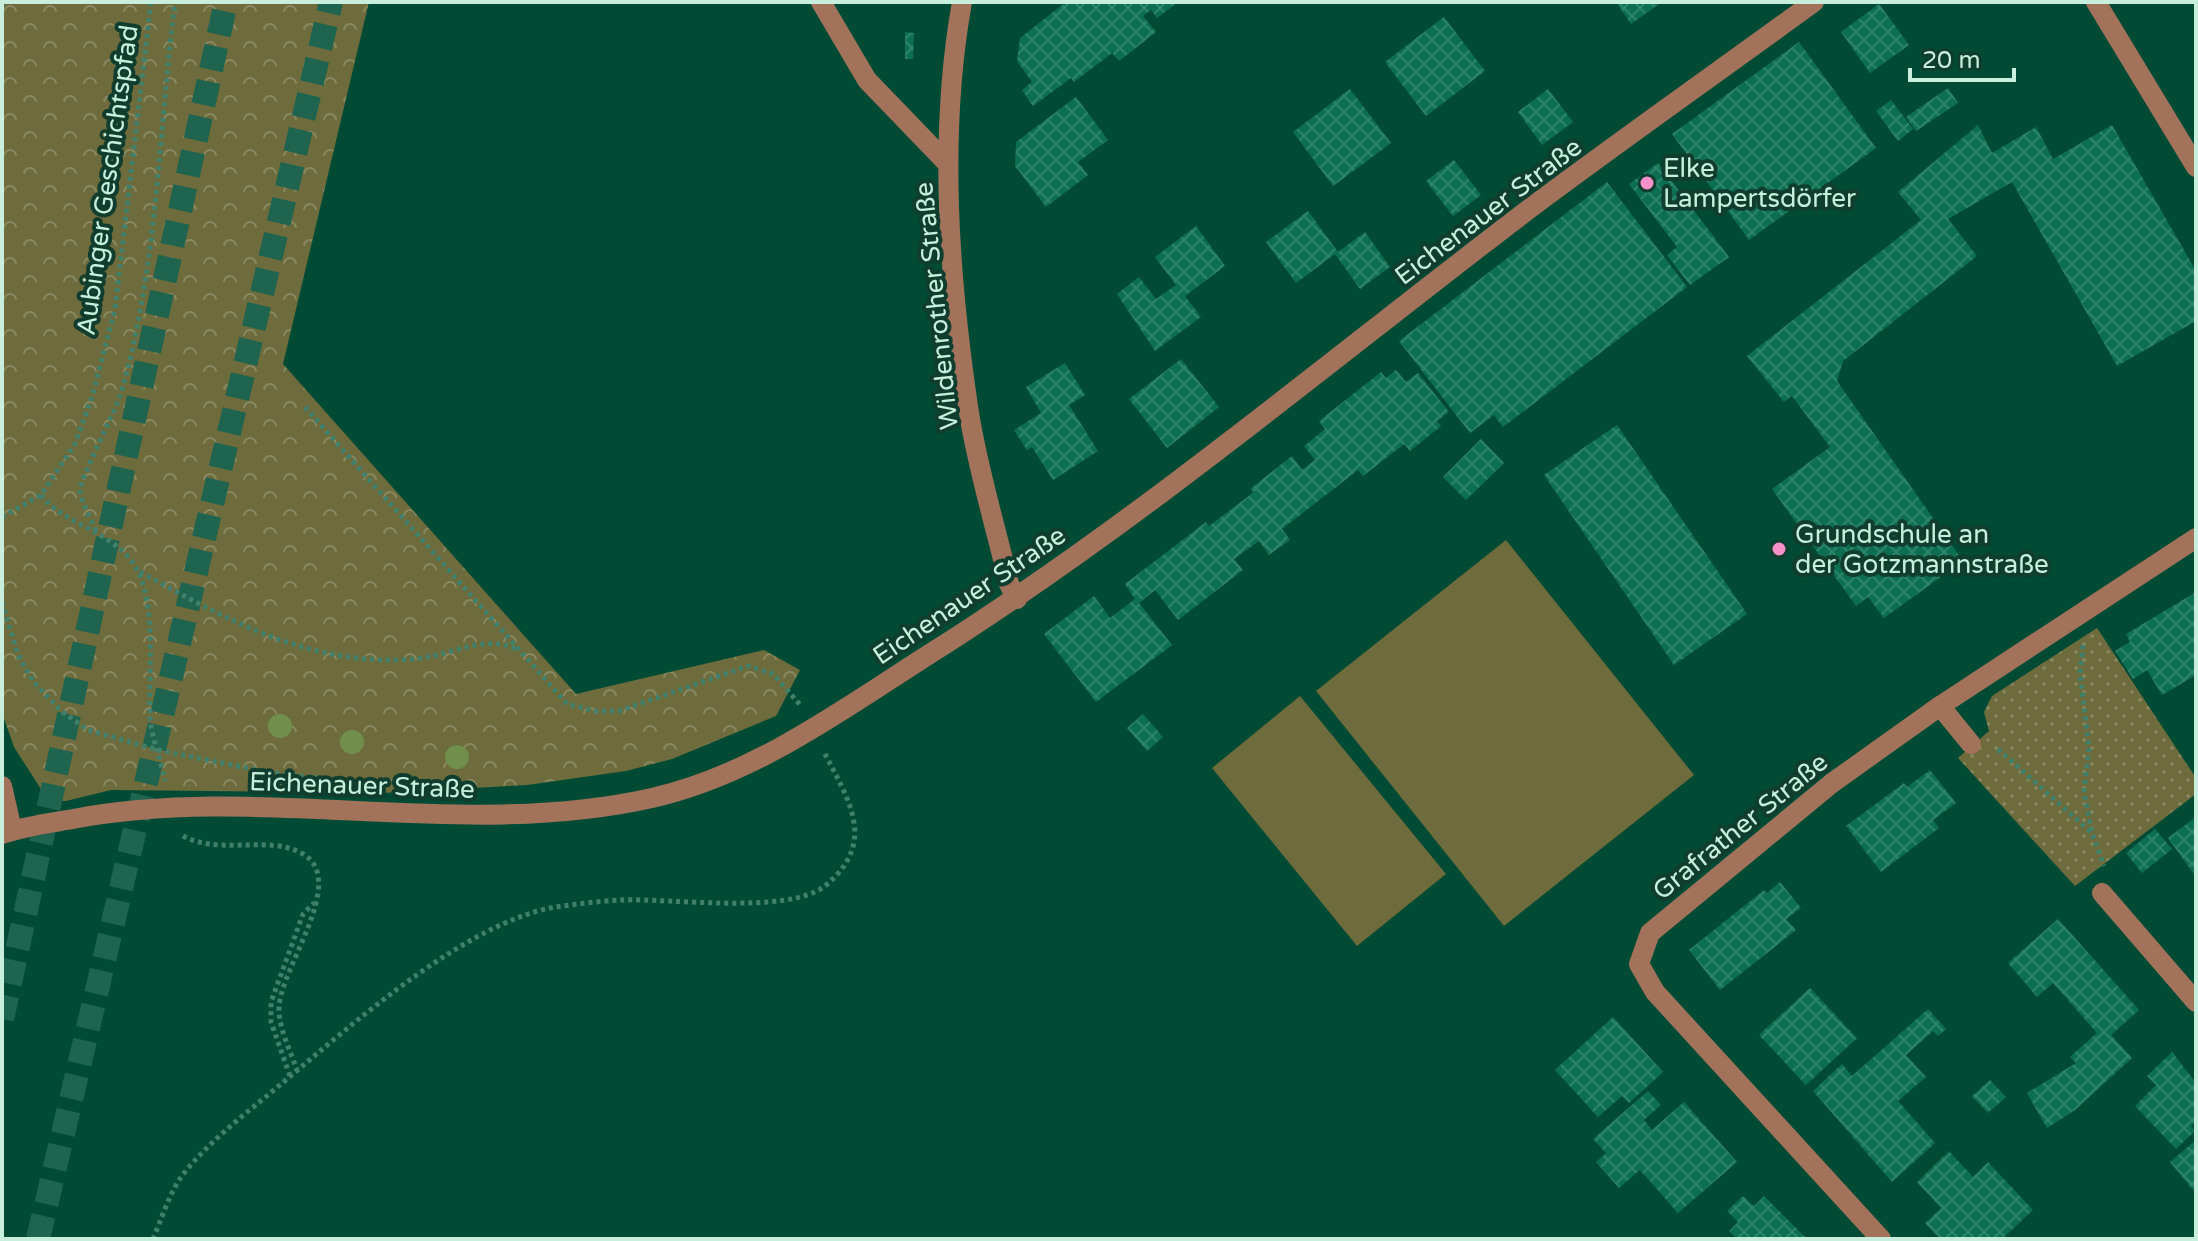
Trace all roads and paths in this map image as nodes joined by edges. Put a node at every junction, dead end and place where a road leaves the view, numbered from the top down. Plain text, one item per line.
1 (151, 2) edge
2 (175, 2) edge
3 (821, 2) edge
4 (962, 2) edge
5 (1814, 2) edge
6 (2096, 2) edge
7 (948, 164) junction
8 (2196, 167) edge
9 (305, 407) dead end
10 (41, 495) junction
11 (2, 517) edge
12 (96, 531) junction
13 (2196, 538) edge
14 (138, 571) junction
15 (1017, 599) junction
16 (2, 602) edge
17 (2084, 632) dead end
18 (520, 651) junction
19 (815, 699) dead end
20 (1940, 706) junction
21 (802, 707) junction
22 (789, 713) dead end
23 (813, 728) junction
24 (1981, 741) joint
25 (158, 750) junction
26 (345, 781) dead end
27 (2, 786) edge
28 (171, 806) junction
29 (7, 832) edge
30 (2092, 833) junction
31 (2102, 893) joint
32 (317, 899) junction
33 (2196, 1002) edge
34 (297, 1070) junction
35 (290, 1076) junction
36 (153, 1239) edge
37 (1881, 1239) edge

1 - 10 path, Aubinger Geschichtspfad
2 - 12 path
3 - 7 street
4 - 7 street, Wildenrother Straße
5 - 15 street, Eichenauer Straße
6 - 8 street
7 - 15 street, Wildenrother Straße
9 - 18 path
10 - 11 path, Aubinger Geschichtspfad
10 - 12 path
12 - 14 path
13 - 20 street, Grafrather Straße
14 - 18 path
14 - 25 path
15 - 23 street, Eichenauer Straße
16 - 25 path
17 - 30 path
18 - 21 path
19 - 21 path
20 - 24 street
20 - 37 street, Grafrather Straße
21 - 22 path
21 - 23 path
23 - 28 street, Eichenauer Straße
23 - 34 path
24 - 30 path
25 - 26 path
25 - 28 path
27 - 29 street
28 - 29 street, Eichenauer Straße
28 - 32 path
30 - 31 path
31 - 33 street
32 - 34 path
32 - 35 path
34 - 35 path
35 - 36 path

